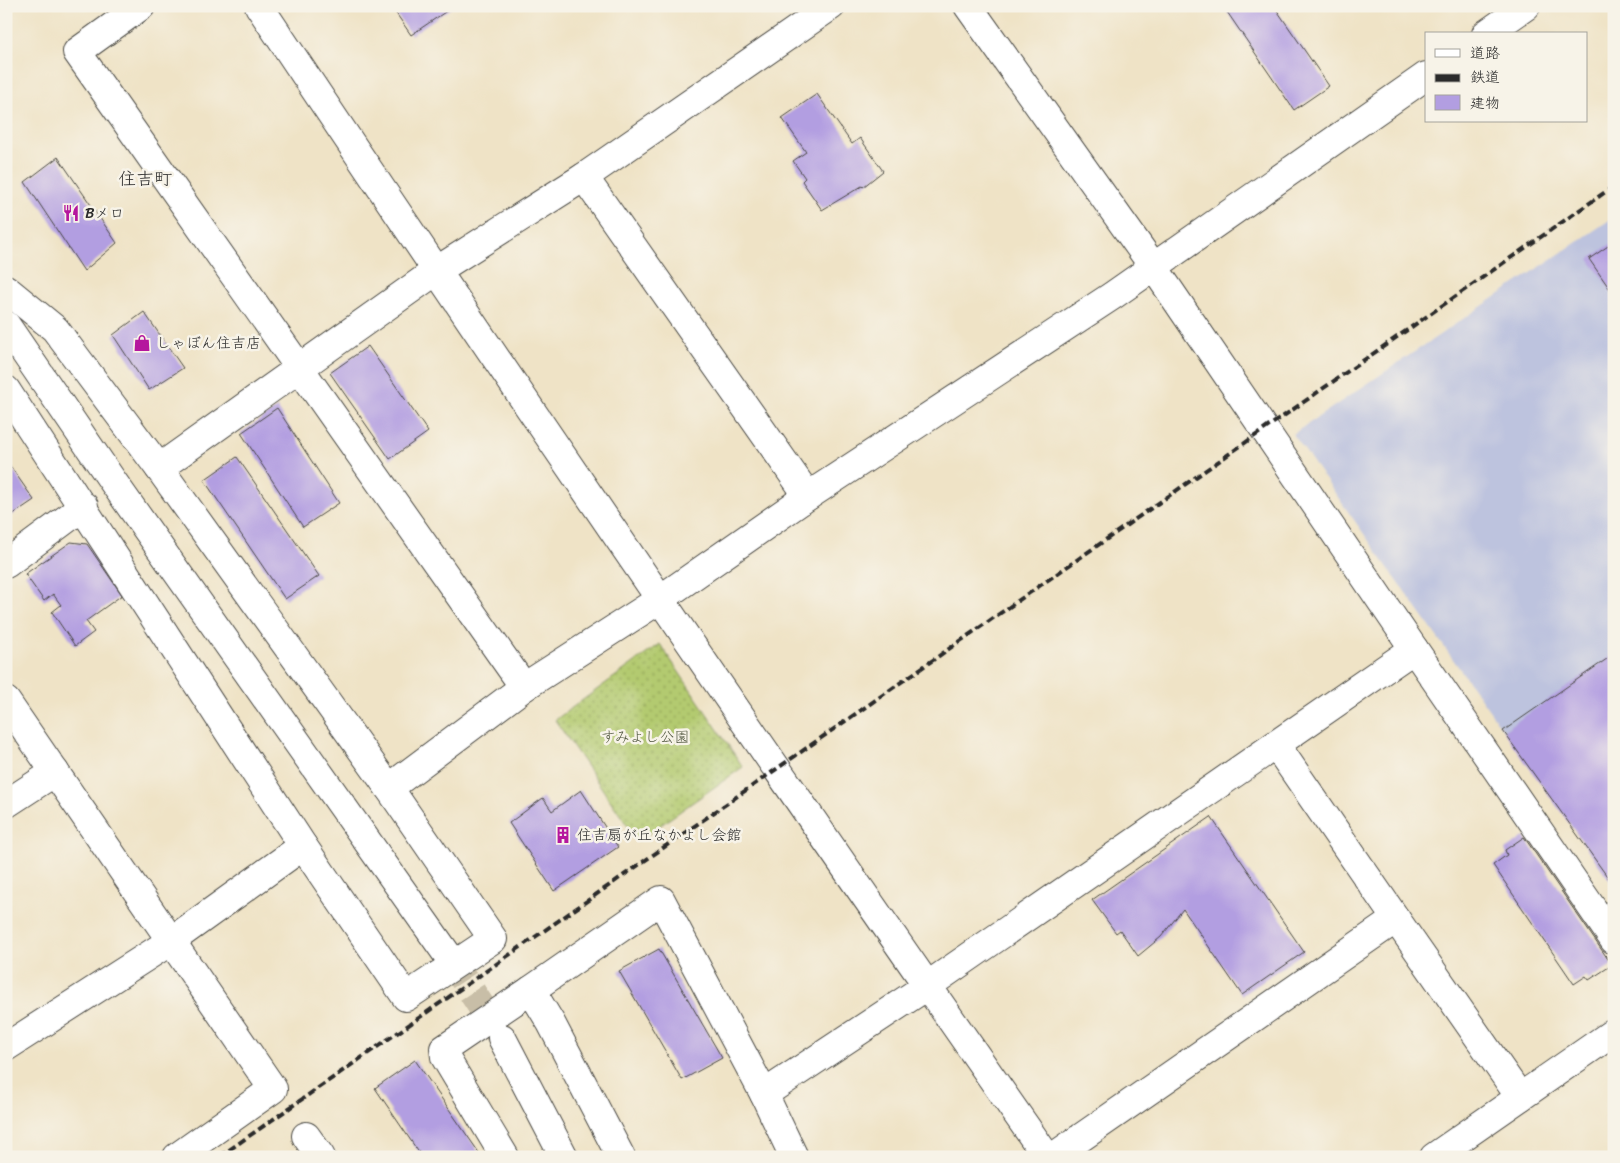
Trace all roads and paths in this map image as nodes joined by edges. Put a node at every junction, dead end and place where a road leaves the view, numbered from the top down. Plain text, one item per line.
1 (141, 6) edge
2 (259, 6) edge
3 (830, 6) edge
4 (968, 6) edge
5 (1526, 6) edge
6 (1489, 32) edge
7 (1425, 77) edge
8 (584, 178) junction
9 (1153, 266) junction
10 (436, 271) junction
11 (6, 289) edge
12 (6, 325) edge
13 (299, 367) junction
14 (6, 390) edge
15 (159, 468) junction
16 (808, 496) junction
17 (84, 506) junction
18 (6, 564) edge
19 (659, 600) junction
20 (1414, 649) junction
21 (524, 687) junction
22 (6, 701) edge
23 (1276, 745) junction
24 (55, 772) junction
25 (389, 788) junction
26 (6, 804) edge
27 (303, 846) junction
28 (1396, 919) junction
29 (1614, 940) edge
30 (171, 942) junction
31 (449, 958) tunnel mouth
32 (928, 986) junction
33 (531, 990) junction
34 (1614, 1032) edge
35 (502, 1038) tunnel mouth
36 (6, 1047) edge
37 (764, 1094) junction
38 (1520, 1097) junction
39 (178, 1157) edge
40 (505, 1157) edge
41 (564, 1157) edge
42 (621, 1157) edge
43 (794, 1157) edge
44 (1047, 1157) edge
45 (1053, 1157) edge
46 (1434, 1157) edge

1 - 13 street
2 - 10 street
3 - 8 street
4 - 9 street
5 - 6 street
7 - 9 street
8 - 10 street
8 - 16 street
9 - 16 street
9 - 20 street
10 - 13 street
10 - 19 street
11 - 15 street
12 - 31 street
13 - 15 street
13 - 21 street
14 - 17 street
15 - 25 street
16 - 19 street
17 - 18 street
17 - 27 street
19 - 21 street
19 - 32 street
20 - 23 street
20 - 29 street
21 - 25 street
22 - 24 street
23 - 28 street
23 - 32 street
24 - 26 street
24 - 30 street
25 - 27 street
27 - 30 street
28 - 38 street
28 - 45 street
30 - 36 street
30 - 39 street
32 - 37 street
32 - 44 street
33 - 37 street
33 - 40 street
33 - 42 street
34 - 38 street
35 - 41 street
37 - 43 street
38 - 46 street

